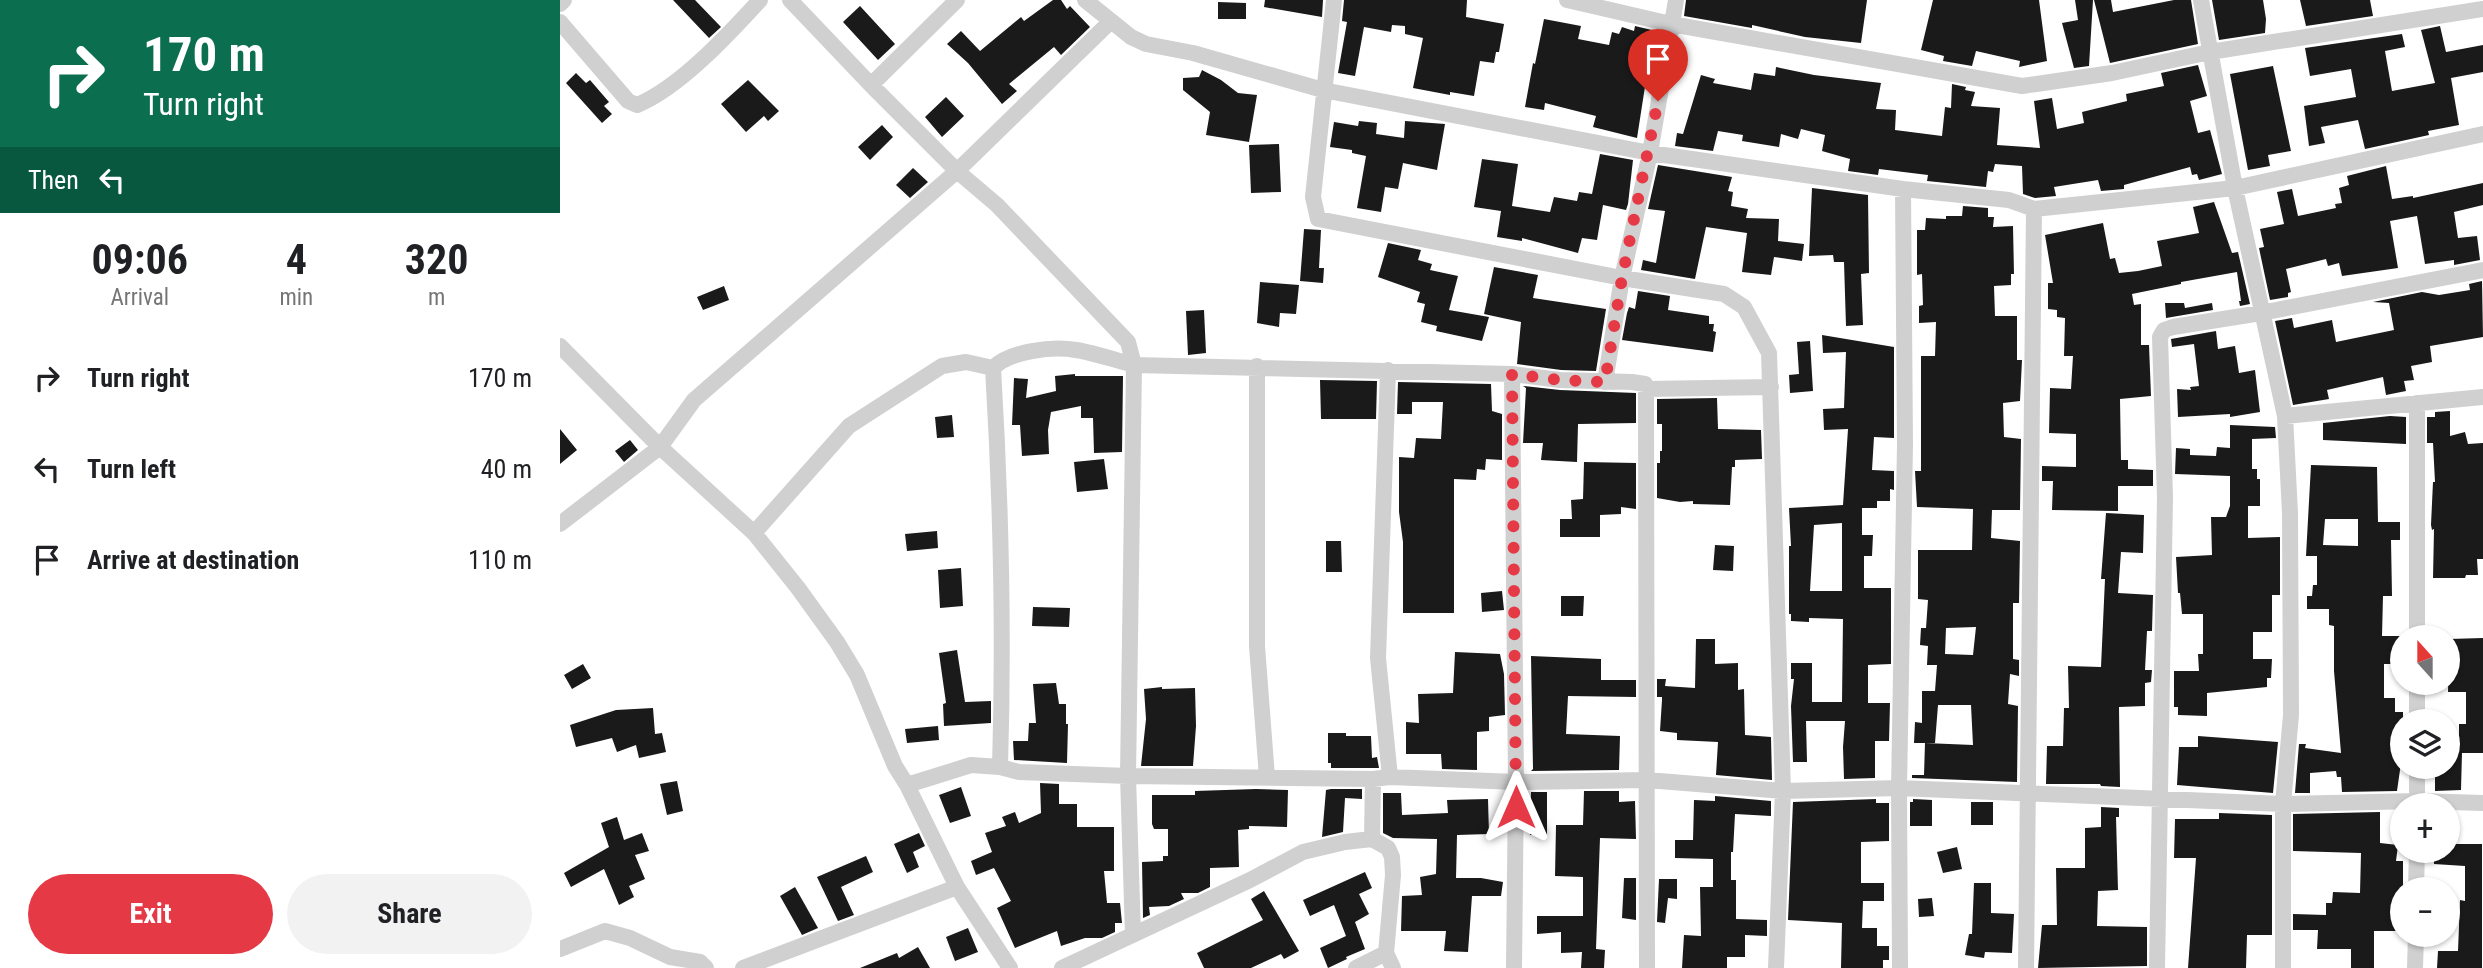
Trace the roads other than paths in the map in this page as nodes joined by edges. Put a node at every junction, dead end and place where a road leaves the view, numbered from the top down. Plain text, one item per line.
1 (564, 0) edge
2 (760, 0) edge
3 (790, 0) edge
4 (957, 0) edge
5 (1085, 0) edge
6 (1334, 0) edge
7 (1567, 0) edge
8 (1676, 0) edge
9 (2202, 0) edge
10 (2442, 0) edge
11 (560, 4) edge
12 (2483, 9) edge
13 (2448, 16) junction
14 (1111, 21) junction
15 (560, 22) edge
16 (1671, 24) junction
17 (2210, 52) junction
18 (871, 85) junction
19 (1323, 90) junction
20 (2483, 134) edge
21 (1650, 153) junction
22 (957, 171) junction
23 (2235, 188) junction
24 (1903, 189) junction
25 (2034, 209) junction
26 (2483, 270) edge
27 (1622, 278) junction
28 (2261, 313) junction
29 (560, 346) edge
30 (566, 363) edge
31 (1134, 365) junction
32 (1257, 366) junction
33 (992, 368) junction
34 (1388, 370) junction
35 (1512, 374) junction
36 (1605, 382) junction
37 (1772, 387) junction
38 (1646, 389) junction
39 (2483, 397) edge
40 (2417, 403) junction
41 (2285, 416) junction
42 (660, 447) junction
43 (560, 524) edge
44 (754, 533) junction
45 (2417, 625) edge
46 (1000, 767) junction
47 (1128, 776) junction
48 (1267, 777) junction
49 (1390, 777) junction
50 (1373, 779) junction
51 (1647, 780) junction
52 (1516, 782) junction
53 (907, 785) junction
54 (1899, 788) junction
55 (1783, 791) junction
56 (2029, 795) junction
57 (2159, 798) junction
58 (2390, 803) edge
59 (2460, 803) edge
60 (2483, 803) edge
61 (2283, 804) junction
62 (1372, 839) junction
63 (957, 887) junction
64 (1133, 935) junction
65 (2416, 947) edge
66 (560, 949) edge
67 (1390, 961) edge
68 (706, 968) edge
69 (743, 968) edge
70 (1010, 968) edge
71 (1062, 968) edge
72 (1356, 968) edge
73 (1514, 968) edge
74 (1647, 968) edge
75 (1776, 968) edge
76 (1900, 968) edge
77 (2026, 968) edge
78 (2157, 968) edge
79 (2283, 968) edge
80 (2416, 968) edge

1 - 11 street
2 - 15 street
3 - 18 street
4 - 18 street
5 - 14 street
6 - 19 street
7 - 16 street
8 - 16 street
9 - 17 street
10 - 13 street
12 - 13 street
13 - 17 street
14 - 19 street
14 - 22 street
16 - 17 street
16 - 21 street
17 - 23 street
18 - 22 street
19 - 21 street
19 - 27 street
20 - 23 street
21 - 24 street
21 - 27 street
22 - 31 street
22 - 42 street
23 - 25 street
23 - 28 street
24 - 25 street
24 - 54 street
25 - 56 street
26 - 28 street
27 - 36 street
27 - 37 street
28 - 41 street
28 - 57 street
29 - 30 street
30 - 42 street
31 - 32 street
31 - 33 street
31 - 47 street
32 - 34 street
32 - 48 street
33 - 44 street
33 - 46 street
34 - 35 street
34 - 49 street
35 - 36 street
35 - 52 street
36 - 38 street
37 - 38 street
37 - 55 street
38 - 51 street
39 - 40 street
40 - 41 street
40 - 45 street
41 - 61 street
42 - 43 street
42 - 44 street
44 - 53 street
46 - 47 street
46 - 53 street
47 - 48 street
47 - 64 street
48 - 50 street
49 - 50 street
49 - 52 street
50 - 62 street
51 - 52 street
51 - 55 street
51 - 74 street
52 - 73 street
53 - 63 street
54 - 55 street
54 - 56 street
54 - 76 street
55 - 75 street
56 - 57 street
56 - 77 street
57 - 61 street
57 - 78 street
58 - 61 street
59 - 60 street
61 - 79 street
62 - 64 street
62 - 67 street
63 - 69 street
63 - 70 street
64 - 71 street
65 - 80 street
66 - 68 street
67 - 72 street

